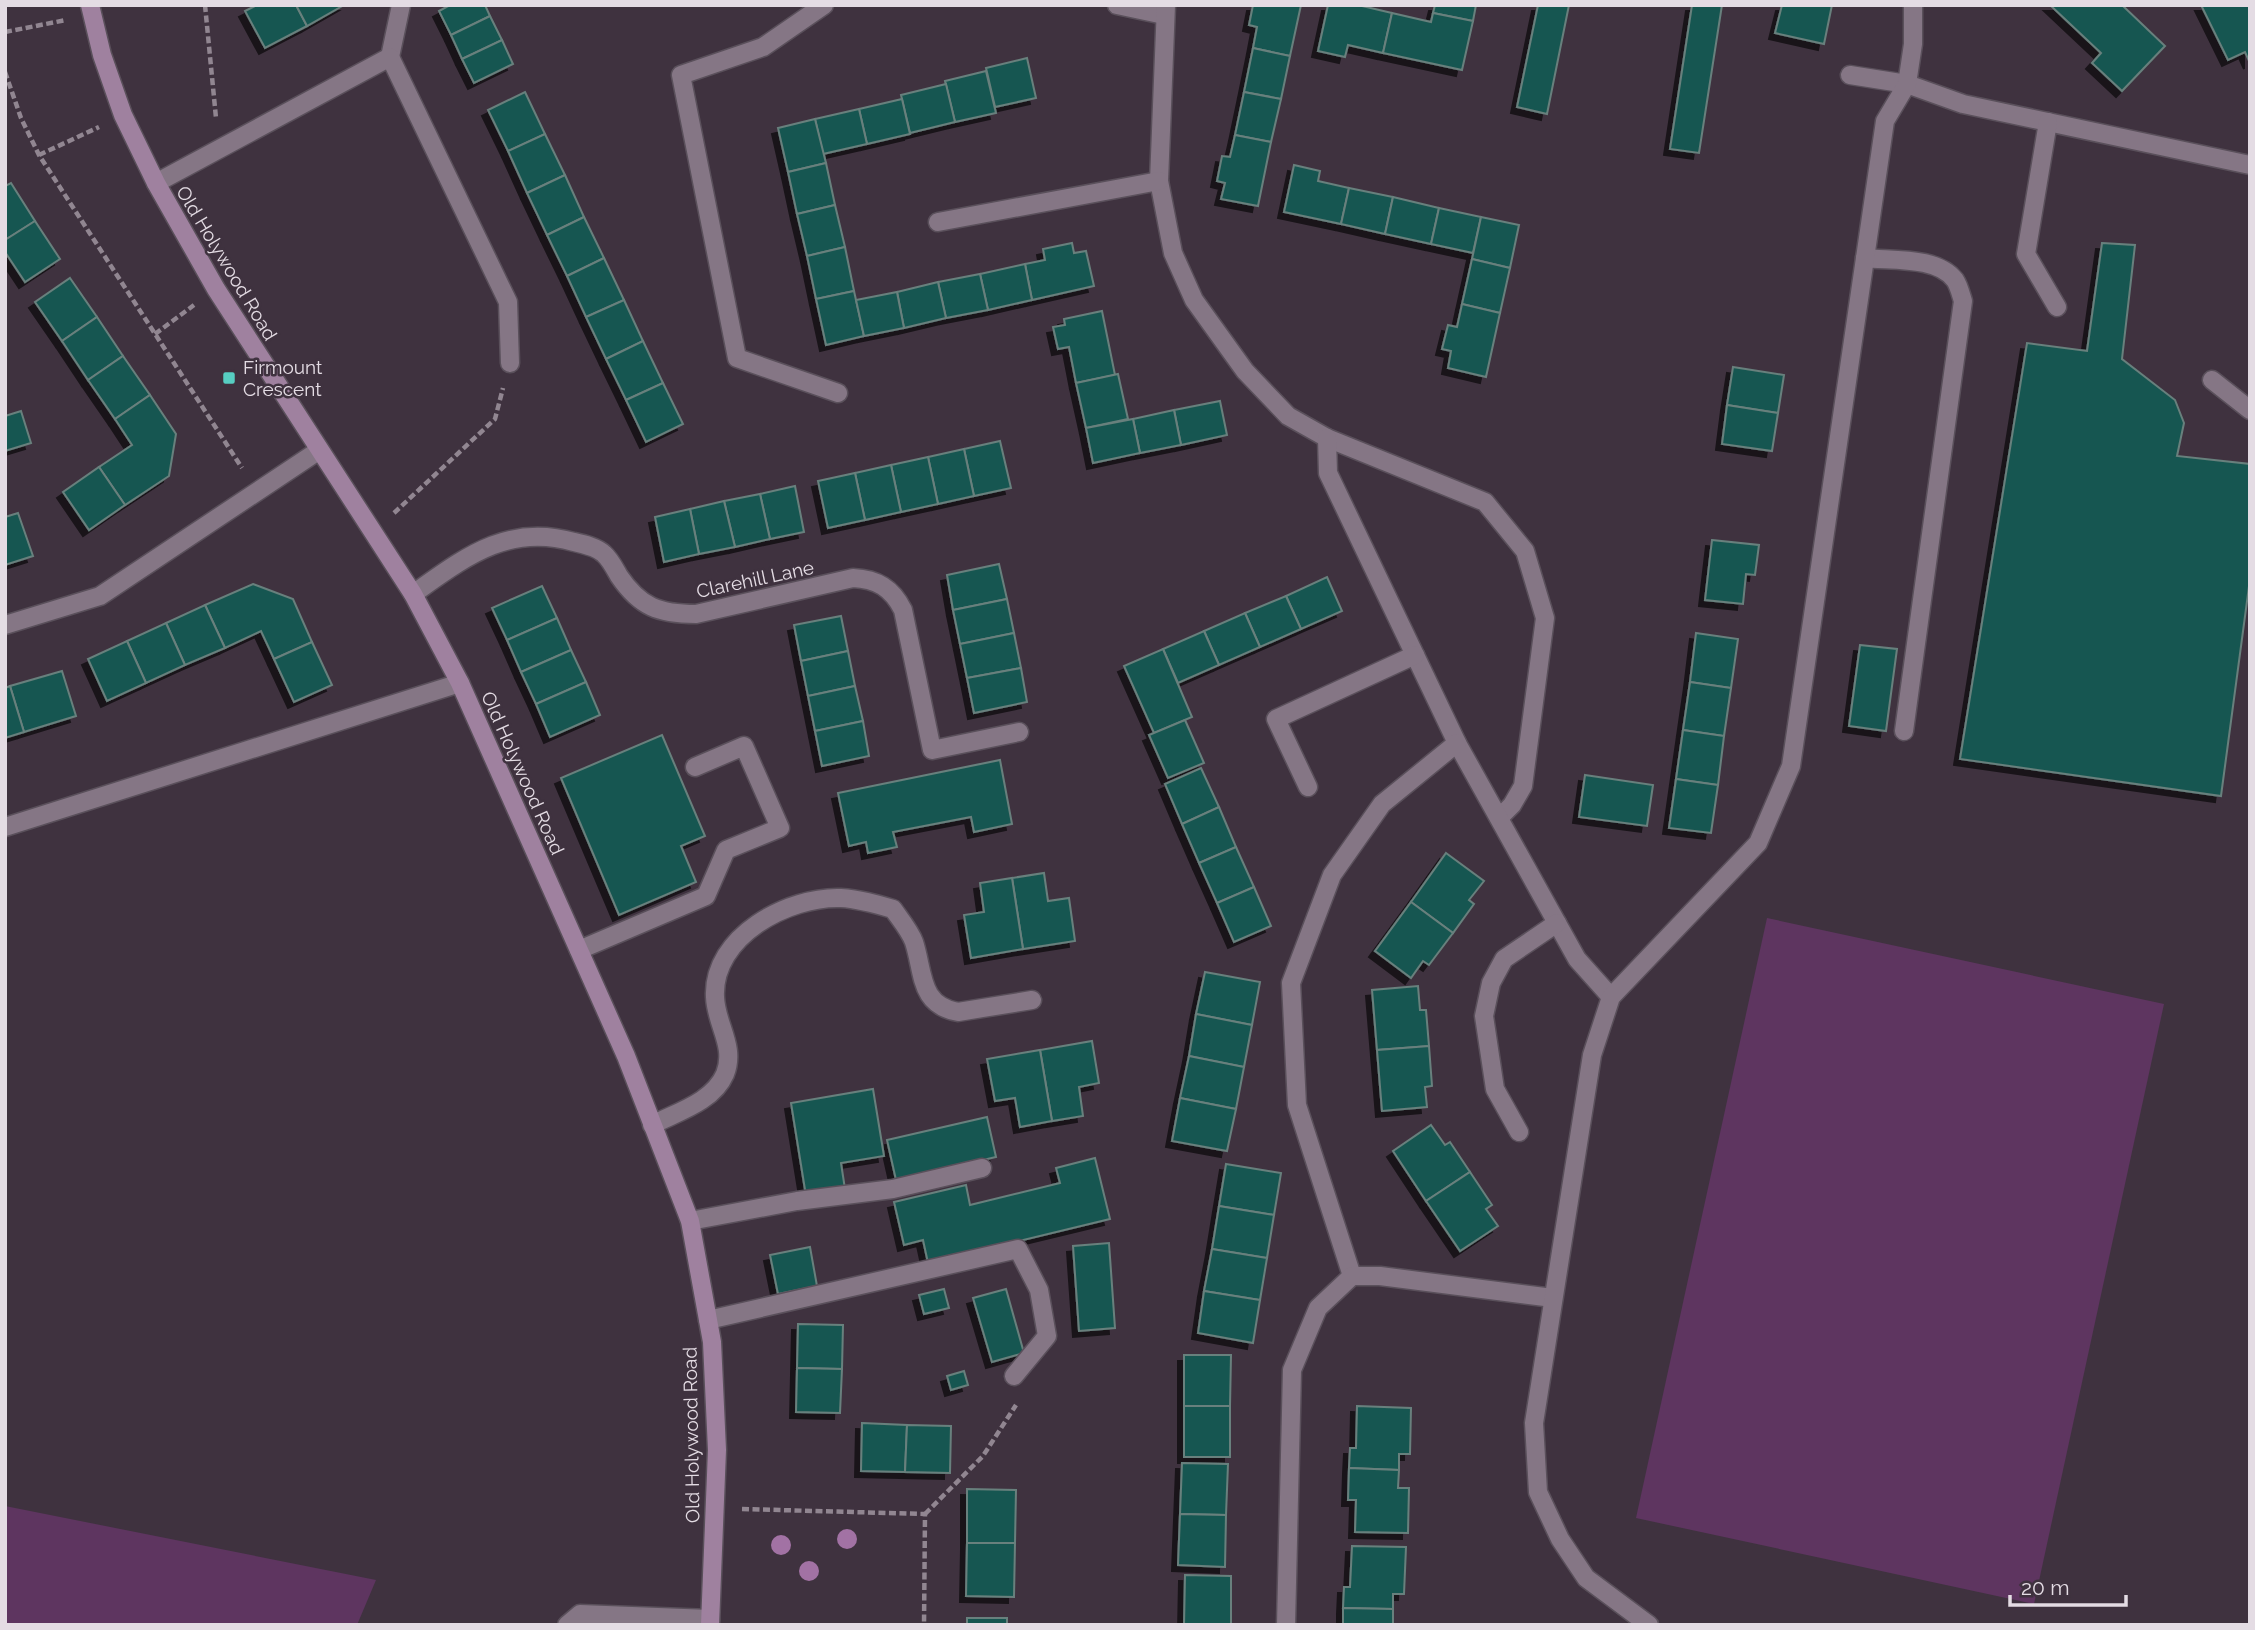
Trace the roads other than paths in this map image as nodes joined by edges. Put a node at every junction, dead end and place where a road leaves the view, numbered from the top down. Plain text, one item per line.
1 (401, 5) edge
2 (824, 5) edge
3 (1117, 5) edge
4 (1913, 5) edge
5 (91, 10) edge
6 (1165, 10) edge
7 (390, 57) junction
8 (1850, 75) dead end
9 (1907, 84) junction
10 (2048, 122) junction
11 (2250, 165) edge
12 (1159, 181) junction
13 (156, 183) junction
14 (938, 222) dead end
15 (1864, 258) junction
16 (2057, 307) dead end
17 (510, 363) road end
18 (2212, 380) dead end
19 (838, 393) dead end
20 (2250, 410) edge
21 (1327, 438) junction
22 (318, 451) junction
23 (412, 594) junction
24 (5, 625) edge
25 (1415, 655) junction
26 (460, 684) junction
27 (1904, 731) dead end
28 (1019, 733) dead end
29 (1457, 743) junction
30 (695, 767) dead end
31 (1308, 787) dead end
32 (1499, 818) junction
33 (5, 827) edge
34 (1557, 923) junction
35 (579, 950) junction
36 (1611, 997) junction
37 (1032, 1000) dead end
38 (652, 1125) junction
39 (1519, 1132) dead end
40 (982, 1168) dead end
41 (690, 1221) junction
42 (1352, 1276) junction
43 (1553, 1298) junction
44 (708, 1320) junction
45 (1014, 1376) dead end
46 (710, 1622) edge
47 (567, 1625) edge
48 (1286, 1625) edge
49 (1649, 1625) edge

1 - 7 street
2 - 19 street
3 - 6 street
4 - 9 street
5 - 13 street, Old Holywood Road
6 - 12 street
7 - 13 street
7 - 17 street
8 - 9 street
9 - 10 street
9 - 15 street
10 - 11 street
10 - 16 street
12 - 14 street
12 - 21 street
13 - 22 street, Old Holywood Road
15 - 27 street
15 - 36 street
18 - 20 street
21 - 25 street
21 - 32 street
22 - 23 street, Old Holywood Road
22 - 24 street
23 - 26 street, Old Holywood Road
23 - 28 street, Clarehill Lane
25 - 29 street
25 - 31 street
26 - 33 street
26 - 35 street, Old Holywood Road
29 - 32 street
29 - 42 street
30 - 35 street
32 - 34 street
34 - 36 street
34 - 39 street
35 - 38 street, Old Holywood Road
36 - 43 street
37 - 38 street
38 - 41 street, Old Holywood Road
40 - 41 street
41 - 44 street, Old Holywood Road
42 - 43 street
42 - 48 street
43 - 49 street
44 - 45 street
44 - 46 street, Old Holywood Road
46 - 47 street

